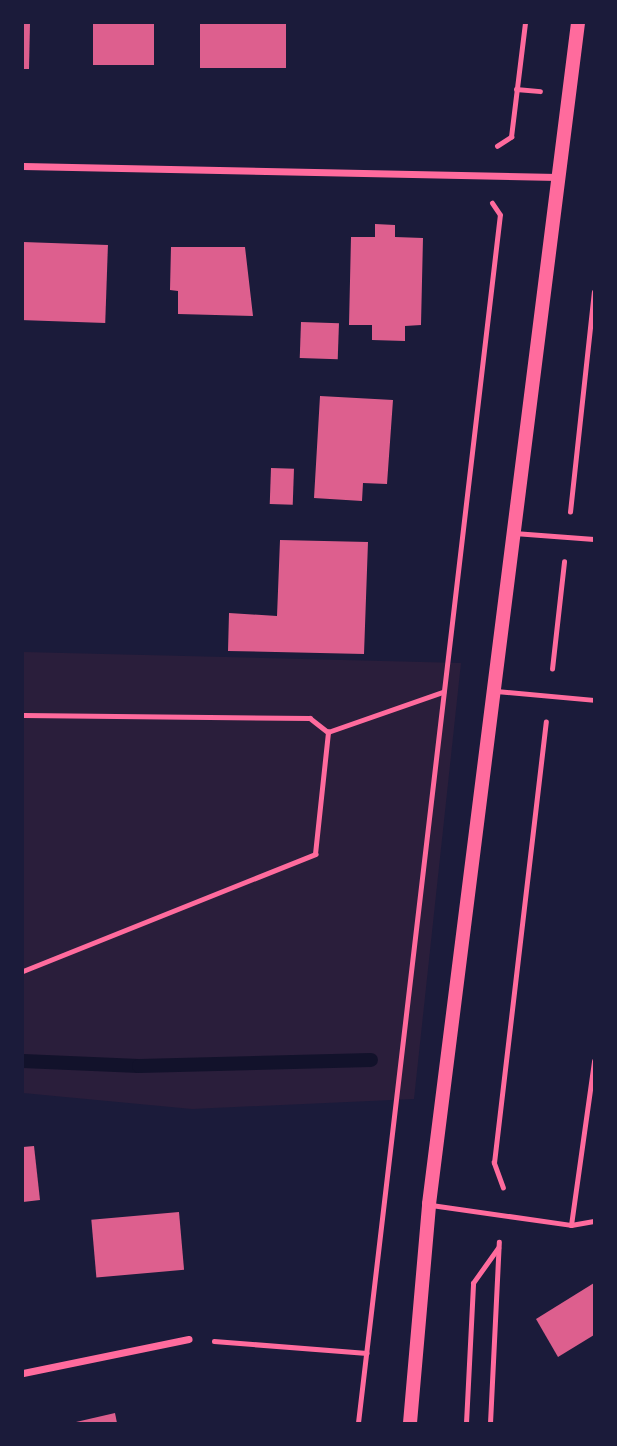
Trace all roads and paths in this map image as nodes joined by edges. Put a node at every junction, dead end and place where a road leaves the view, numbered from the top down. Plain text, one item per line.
1 (525, 23) edge
2 (578, 23) edge
3 (23, 166) edge
4 (493, 176) junction
5 (557, 177) junction
6 (594, 292) edge
7 (513, 533) junction
8 (567, 537) junction
9 (594, 539) edge
10 (493, 691) junction
11 (443, 692) junction
12 (549, 696) junction
13 (594, 700) edge
14 (23, 715) edge
15 (328, 732) junction
16 (23, 971) edge
17 (594, 1061) edge
18 (429, 1204) junction
19 (501, 1215) junction
20 (594, 1221) edge
21 (571, 1225) junction
22 (498, 1247) junction
23 (189, 1339) joint
24 (367, 1353) junction
25 (23, 1373) edge
26 (358, 1423) edge
27 (410, 1423) edge
28 (466, 1423) edge
29 (490, 1423) edge

1 - 4 path
2 - 5 main road
3 - 4 street
4 - 5 street
4 - 11 path
5 - 7 main road
6 - 8 path
7 - 8 lane
7 - 10 main road
8 - 9 lane
8 - 12 path
10 - 12 lane
10 - 18 main road
11 - 15 path
11 - 24 path
12 - 13 lane
12 - 19 path
14 - 15 path
15 - 16 path
17 - 21 lane
18 - 19 lane
18 - 27 main road
19 - 21 lane
19 - 22 path
20 - 21 lane
22 - 28 path
22 - 29 path
23 - 24 path
23 - 25 street
24 - 26 path

